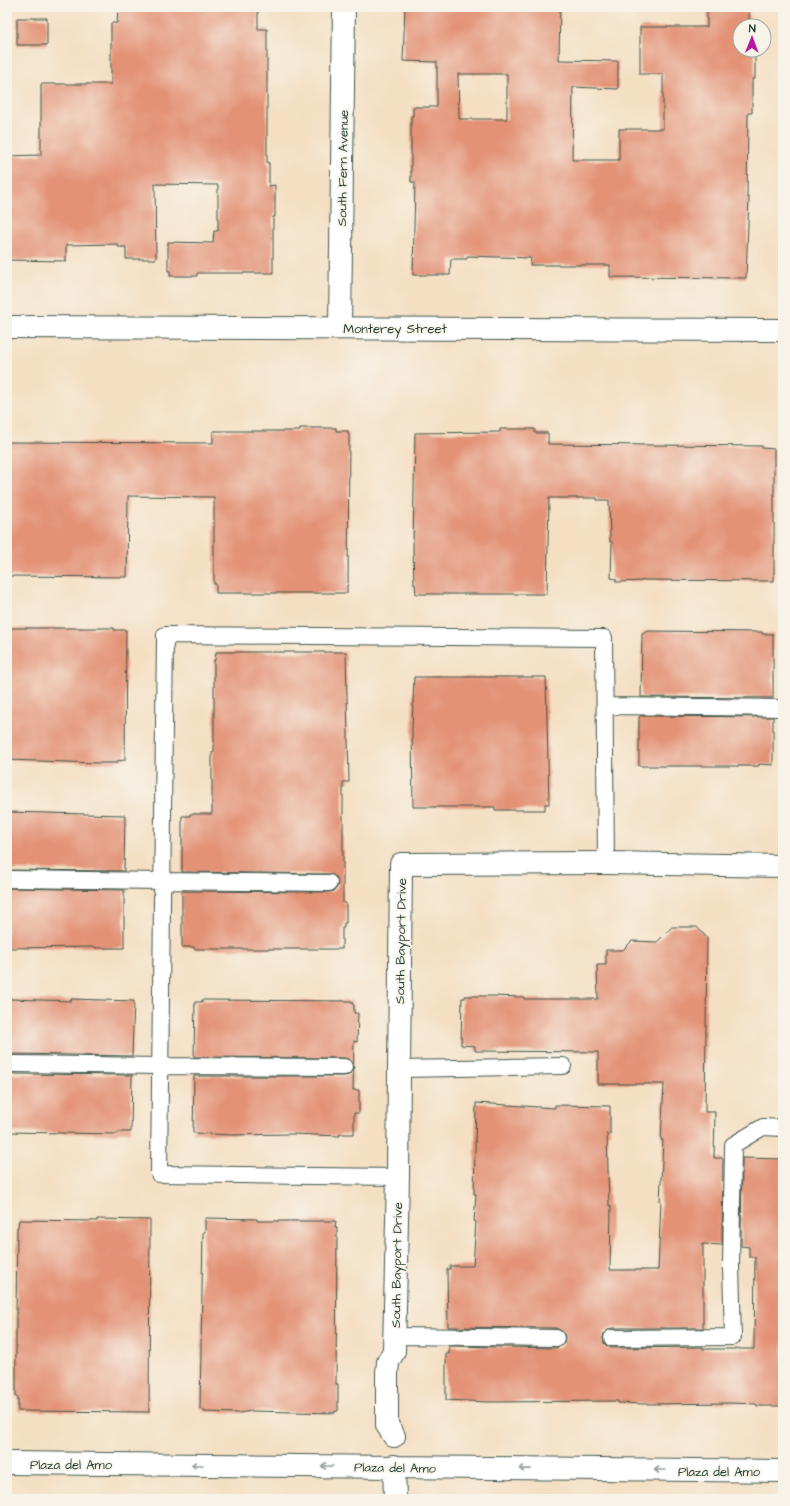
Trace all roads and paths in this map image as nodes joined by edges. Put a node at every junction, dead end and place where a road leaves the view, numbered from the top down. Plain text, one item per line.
1 (344, 7) edge
2 (7, 327) edge
3 (340, 328) junction
4 (783, 330) edge
5 (605, 706) junction
6 (783, 708) edge
7 (606, 863) junction
8 (783, 866) edge
9 (9, 879) dead end
10 (162, 880) junction
11 (329, 884) dead end
12 (14, 1064) dead end
13 (160, 1066) junction
14 (563, 1066) dead end
15 (344, 1067) dead end
16 (399, 1068) junction
17 (783, 1128) edge
18 (398, 1177) junction
19 (556, 1338) dead end
20 (612, 1338) dead end
21 (394, 1344) junction
22 (7, 1463) edge
23 (394, 1466) junction
24 (783, 1471) edge
25 (395, 1499) edge

1 - 3 street, South Fern Avenue
2 - 3 street, Monterey Street
3 - 4 street, Monterey Street
5 - 6 lane
5 - 7 lane
5 - 10 lane
7 - 8 street, South Bayport Drive
7 - 16 street, South Bayport Drive
9 - 10 lane
10 - 11 lane
10 - 13 lane
12 - 13 lane
13 - 15 lane
13 - 18 lane
14 - 16 lane
16 - 18 street, South Bayport Drive
17 - 20 lane
18 - 21 street, South Bayport Drive
19 - 21 lane
21 - 23 street, South Bayport Drive
23 -> 22 street, Plaza del Amo
24 -> 23 street, Plaza del Amo
23 - 25 street, South Bayport Drive

